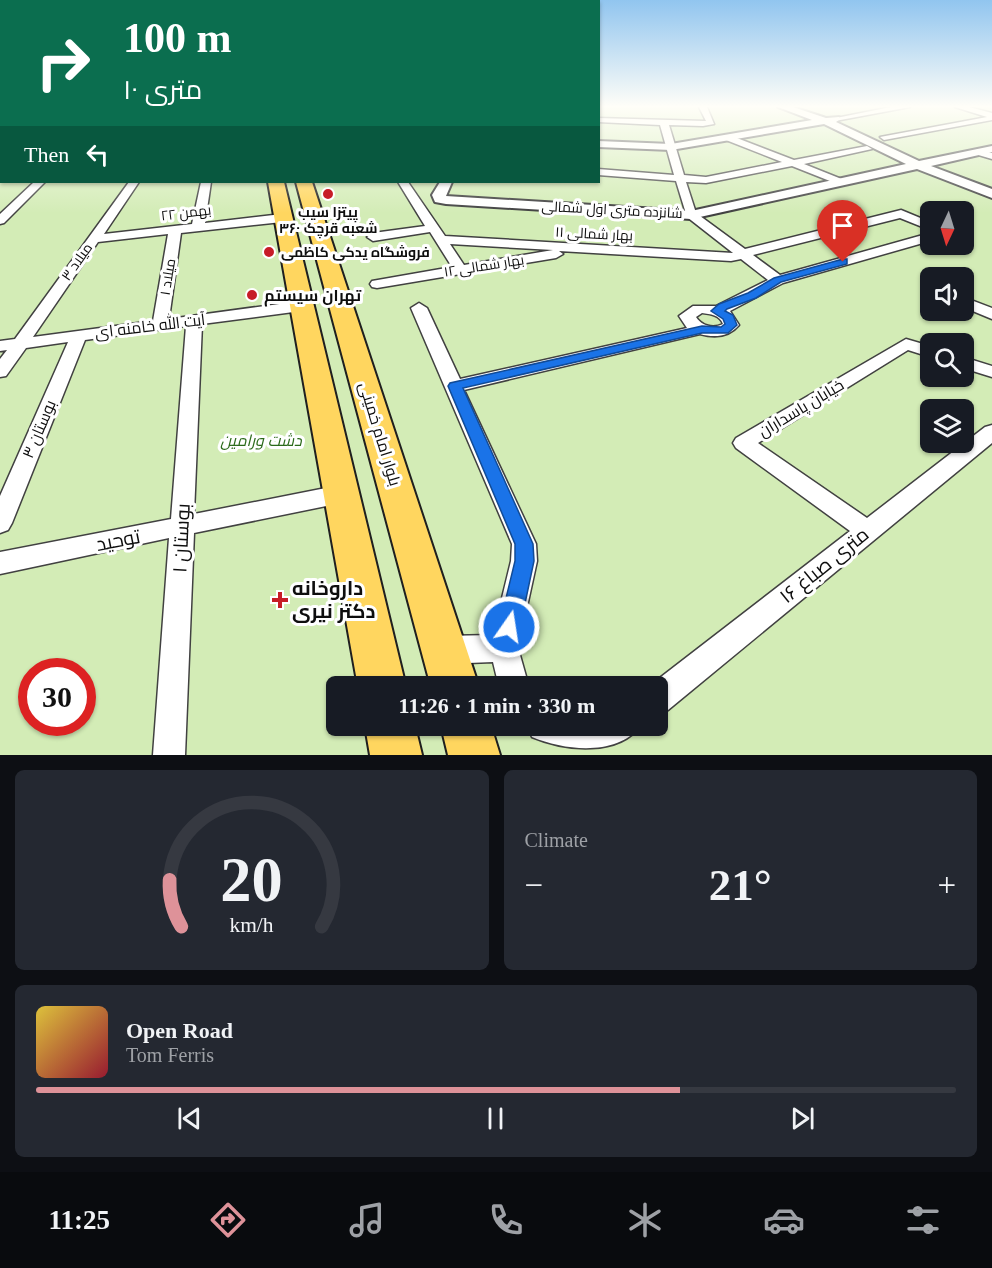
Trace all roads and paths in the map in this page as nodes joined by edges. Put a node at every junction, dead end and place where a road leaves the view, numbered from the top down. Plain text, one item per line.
1 (669, 142) edge
2 (702, 142) edge
3 (740, 142) edge
4 (876, 142) edge
5 (600, 144) edge
6 (671, 147) junction
7 (867, 149) dead end
8 (992, 149) edge
9 (978, 152) junction
10 (992, 156) edge
11 (794, 163) junction
12 (921, 164) junction
13 (600, 172) edge
14 (680, 177) junction
15 (840, 182) junction
16 (39, 183) edge
17 (133, 183) edge
18 (206, 183) edge
19 (276, 183) edge
20 (304, 183) edge
21 (404, 183) edge
22 (443, 188) edge
23 (992, 188) edge
24 (992, 194) edge
25 (691, 214) junction
26 (282, 218) junction
27 (0, 220) edge
28 (920, 222) edge
29 (198, 227) junction
30 (175, 230) junction
31 (437, 234) junction
32 (373, 237) dead end
33 (93, 239) junction
34 (920, 240) edge
35 (591, 248) junction
36 (744, 256) junction
37 (460, 269) junction
38 (778, 280) junction
39 (377, 284) dead end
40 (301, 306) junction
41 (974, 307) edge
42 (419, 308) dead end
43 (992, 314) edge
44 (194, 320) junction
45 (160, 325) junction
46 (79, 335) junction
47 (20, 343) junction
48 (0, 346) edge
49 (920, 349) edge
50 (974, 366) edge
51 (0, 372) edge
52 (992, 372) edge
53 (455, 386) junction
54 (992, 432) edge
55 (341, 494) junction
56 (0, 523) edge
57 (182, 527) junction
58 (867, 530) junction
59 (0, 563) edge
60 (504, 648) junction
61 (444, 650) junction
62 (380, 676) edge
63 (452, 676) edge
64 (511, 676) edge
65 (668, 690) edge
66 (392, 736) edge
67 (469, 736) edge
68 (563, 736) edge
69 (612, 736) edge
70 (594, 752) edge
71 (169, 755) edge
72 (396, 755) edge
73 (474, 755) edge

1 - 6 street
2 - 6 street
3 - 11 street
4 - 12 street
5 - 6 street
6 - 14 street
7 - 11 street
8 - 9 street, شانزده متری اول شمالی
9 - 10 street
9 - 12 street, شانزده متری اول شمالی
11 - 14 street
11 - 15 street
12 - 15 street, شانزده متری اول شمالی
12 - 23 street
12 - 24 street
13 - 14 street
14 - 25 street
15 - 25 street, شانزده متری اول شمالی
16 - 27 street
17 - 33 street, میلاد ۳
18 - 29 street
19 - 26 main road
20 - 61 main road, بلوار امام خمینی
21 - 31 street
22 - 25 street, شانزده متری اول شمالی
25 - 36 street
26 - 29 street, ۲۲ بهمن
26 - 40 main road
28 - 36 street, بهار شمالی ۱۱
29 - 30 street, ۲۲ بهمن
30 - 33 street, ۲۲ بهمن
30 - 45 street, میلاد ۱
31 - 32 street, بهار شمالی ۱۱
31 - 35 street, بهار شمالی ۱۱
31 - 37 street
33 - 47 street, میلاد ۳
34 - 38 street
35 - 36 street, بهار شمالی ۱۱
35 - 37 street, بهار شمالی ۱۲
36 - 38 street
37 - 39 street, بهار شمالی ۱۲
38 - 53 street
40 - 44 street, آیت الله خامنه ای
40 - 55 main road
41 - 43 street
42 - 53 street
44 - 45 street, آیت الله خامنه ای
44 - 57 street, بوستان ۱
45 - 46 street, آیت الله خامنه ای
46 - 47 street, آیت الله خامنه ای
46 - 56 street, بوستان ۳
47 - 48 street, آیت الله خامنه ای
47 - 51 street, میلاد ۳
49 - 58 street, خیابان پاسداران
50 - 52 street
53 - 60 street
54 - 58 street, ۱۶ متری صباغ
55 - 57 street, توحید
55 - 62 main road
57 - 59 street, توحید
57 - 71 street, بوستان ۱
58 - 65 street, ۱۶ متری صباغ
60 - 61 street
60 - 64 street
61 - 63 main road, بلوار امام خمینی
66 - 72 main road
67 - 73 main road
68 - 70 street
69 - 70 street

